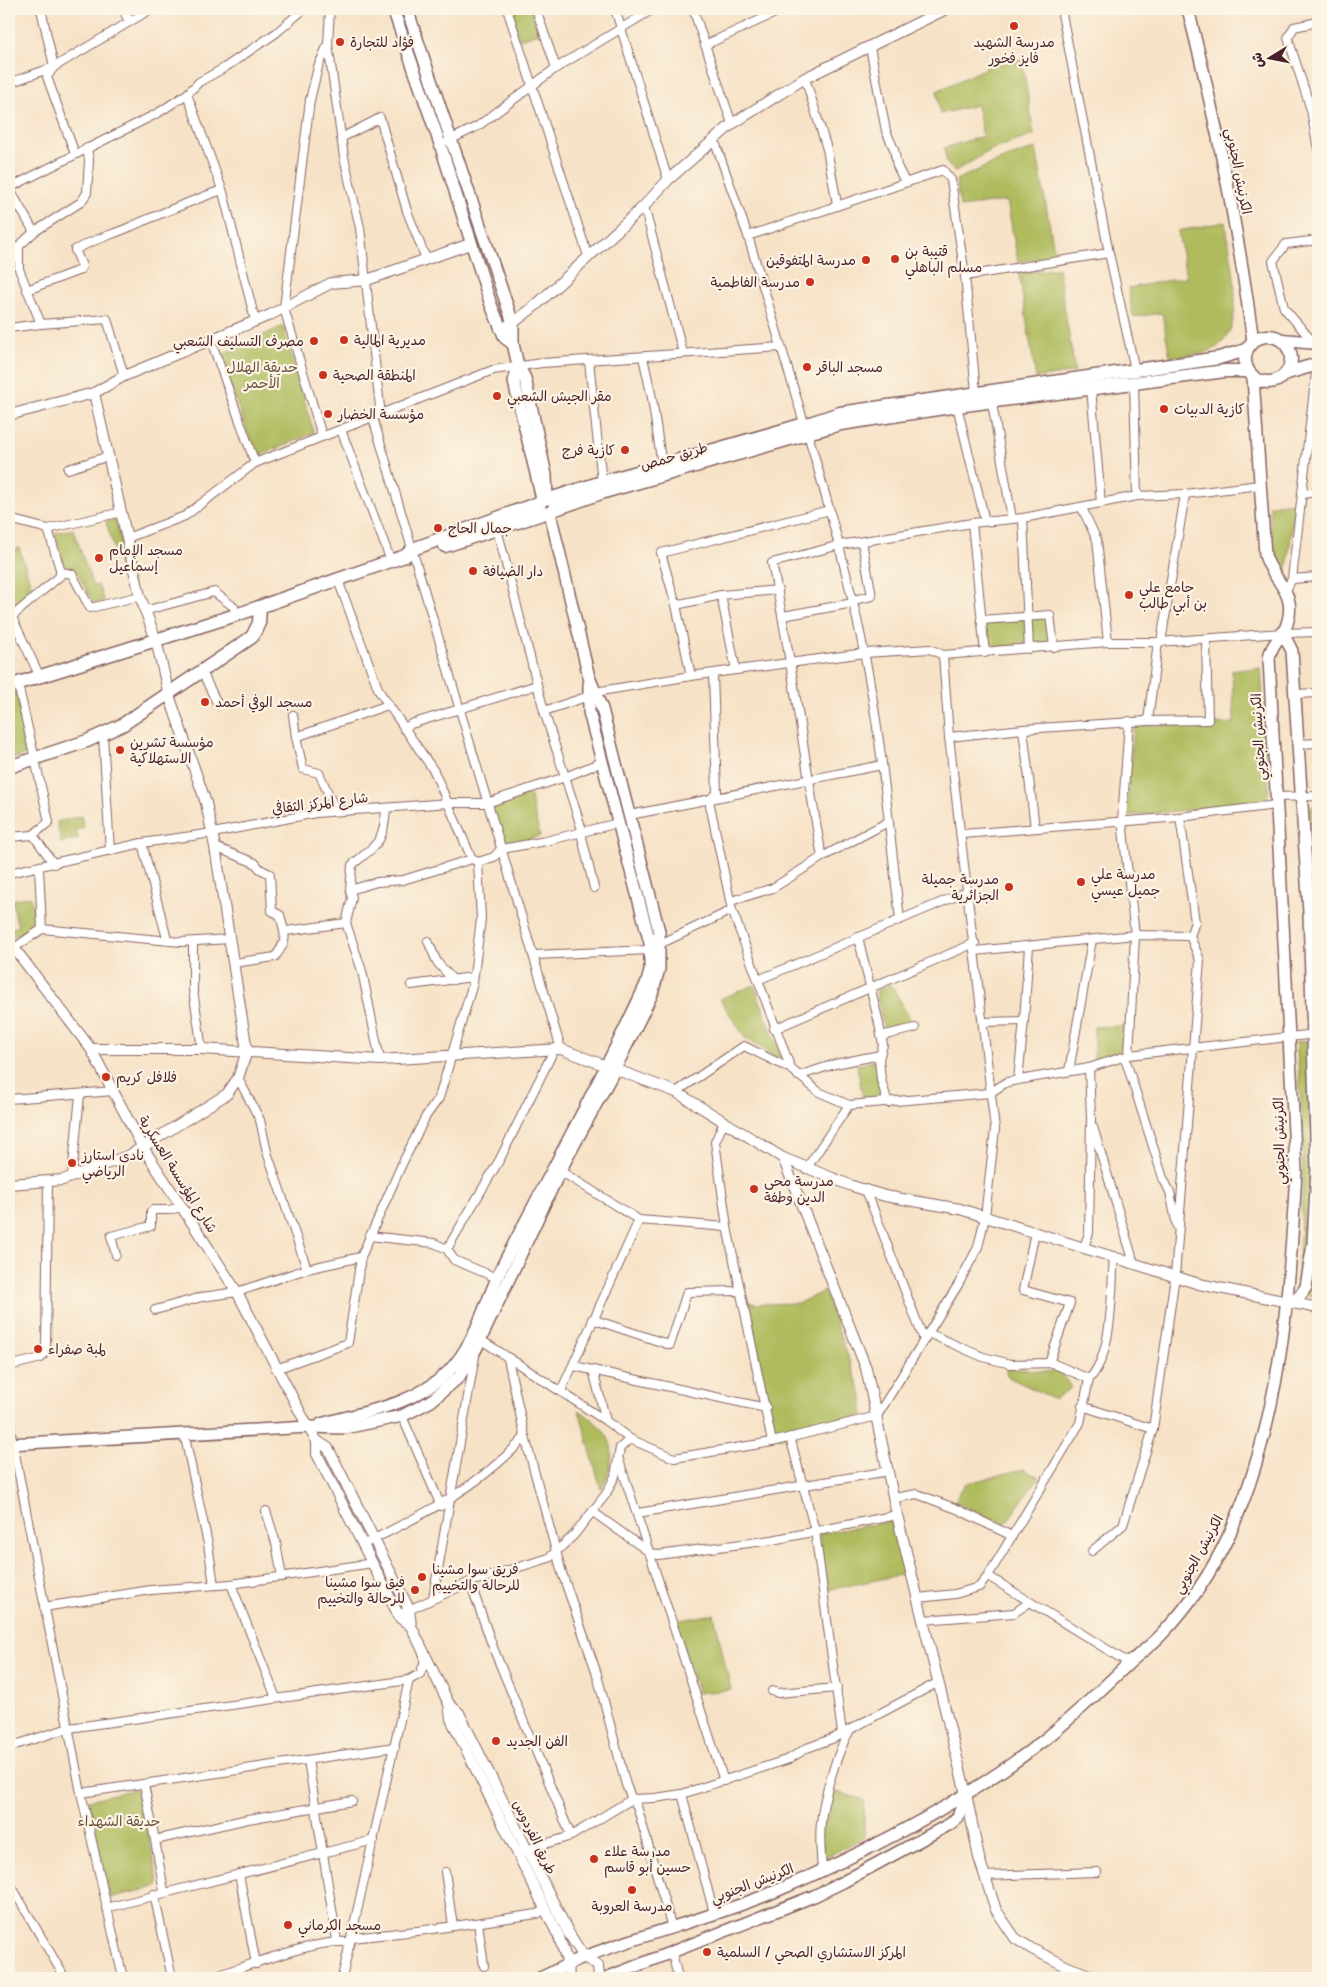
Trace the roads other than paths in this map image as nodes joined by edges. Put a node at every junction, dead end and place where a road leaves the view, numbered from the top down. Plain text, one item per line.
1 (41, 9) edge
2 (124, 9) edge
3 (151, 9) edge
4 (304, 9) edge
5 (330, 9) edge
6 (393, 9) edge
7 (407, 9) edge
8 (507, 9) edge
9 (536, 9) edge
10 (615, 9) edge
11 (653, 9) edge
12 (693, 9) edge
13 (784, 9) edge
14 (946, 9) edge
15 (1061, 9) edge
16 (1188, 9) edge
17 (129, 22) junction
18 (1318, 22) edge
19 (414, 28) junction
20 (622, 29) junction
21 (401, 31) junction
22 (328, 44) junction
23 (705, 45) junction
24 (870, 48) junction
25 (54, 67) junction
26 (556, 68) junction
27 (806, 78) junction
28 (9, 83) edge
29 (532, 85) junction
30 (187, 94) junction
31 (732, 124) junction
32 (341, 138) junction
33 (451, 138) junction
34 (714, 139) junction
35 (441, 147) junction
36 (87, 148) junction
37 (1318, 150) edge
38 (75, 154) junction
39 (668, 180) junction
40 (904, 182) junction
41 (222, 190) junction
42 (837, 204) junction
43 (644, 206) junction
44 (34, 232) junction
45 (748, 236) junction
46 (1318, 240) edge
47 (470, 244) junction
48 (1109, 253) junction
49 (588, 256) junction
50 (426, 259) junction
51 (966, 276) junction
52 (366, 280) junction
53 (27, 290) junction
54 (284, 308) junction
55 (255, 320) junction
56 (513, 323) junction
57 (41, 324) junction
58 (9, 328) edge
59 (500, 329) junction
60 (1282, 340) junction
61 (211, 341) junction
62 (1316, 342) edge
63 (513, 344) junction
64 (1250, 346) junction
65 (781, 347) junction
66 (683, 353) junction
67 (643, 358) junction
68 (589, 361) junction
69 (1318, 364) edge
70 (518, 365) junction
71 (1287, 373) junction
72 (1250, 374) junction
73 (124, 376) junction
74 (1134, 376) junction
75 (1091, 388) junction
76 (976, 392) junction
77 (94, 393) junction
78 (992, 403) junction
79 (957, 406) junction
80 (9, 415) edge
81 (373, 418) junction
82 (806, 429) junction
83 (341, 430) junction
84 (322, 436) junction
85 (110, 456) junction
86 (255, 463) junction
87 (662, 466) junction
88 (68, 469) dead end
89 (602, 482) junction
90 (1260, 485) junction
91 (1318, 492) edge
92 (1185, 494) junction
93 (1302, 494) junction
94 (1137, 496) junction
95 (1101, 503) junction
96 (547, 505) junction
97 (1082, 508) junction
98 (830, 510) junction
99 (122, 512) junction
100 (1023, 518) junction
101 (9, 519) edge
102 (1012, 519) junction
103 (985, 521) junction
104 (972, 523) junction
105 (48, 529) junction
106 (497, 529) junction
107 (127, 538) junction
108 (862, 542) junction
109 (840, 545) junction
110 (410, 554) junction
111 (392, 561) junction
112 (61, 572) junction
113 (1318, 577) edge
114 (1292, 579) junction
115 (338, 580) junction
116 (778, 590) junction
117 (1286, 590) junction
118 (722, 595) junction
119 (140, 596) junction
120 (853, 602) junction
121 (676, 605) junction
122 (260, 607) junction
123 (144, 611) junction
124 (236, 615) junction
125 (783, 616) junction
126 (1026, 616) junction
127 (10, 618) edge
128 (981, 620) junction
129 (1318, 632) edge
130 (1283, 633) junction
131 (156, 640) junction
132 (1206, 640) junction
133 (1108, 642) junction
134 (1160, 642) junction
135 (1054, 647) junction
136 (1029, 649) junction
137 (865, 653) junction
138 (985, 653) junction
139 (943, 655) junction
140 (792, 662) junction
141 (736, 670) junction
142 (202, 672) junction
143 (713, 674) junction
144 (691, 676) junction
145 (40, 677) junction
146 (14, 685) edge
147 (537, 685) junction
148 (1318, 693) edge
149 (169, 694) junction
150 (592, 694) junction
151 (1295, 694) junction
152 (217, 703) dead end
153 (388, 705) junction
154 (460, 709) junction
155 (544, 711) junction
156 (293, 715) dead end
157 (1129, 721) junction
158 (1148, 721) junction
159 (404, 728) junction
160 (1023, 729) junction
161 (103, 735) junction
162 (296, 737) junction
163 (950, 737) junction
164 (1318, 743) edge
165 (1298, 744) junction
166 (34, 758) junction
167 (602, 762) junction
168 (882, 765) junction
169 (9, 767) edge
170 (565, 778) junction
171 (808, 779) junction
172 (1318, 796) edge
173 (1302, 798) junction
174 (709, 800) junction
175 (1276, 801) junction
176 (449, 803) junction
177 (487, 803) junction
178 (386, 809) junction
179 (336, 811) junction
180 (630, 815) junction
181 (1180, 817) junction
182 (1122, 821) junction
183 (888, 822) junction
184 (618, 823) junction
185 (1035, 828) junction
186 (213, 833) junction
187 (582, 833) junction
188 (33, 834) junction
189 (962, 834) junction
190 (9, 837) edge
191 (142, 843) junction
192 (215, 847) junction
193 (500, 849) junction
194 (110, 850) junction
195 (822, 857) junction
196 (475, 861) junction
197 (54, 864) junction
198 (39, 868) junction
199 (9, 873) edge
200 (594, 888) dead end
201 (350, 890) junction
202 (968, 891) junction
203 (731, 901) junction
204 (732, 910) junction
205 (900, 920) junction
206 (346, 923) junction
207 (42, 929) junction
208 (286, 931) junction
209 (1135, 935) junction
210 (1190, 936) junction
211 (858, 937) junction
212 (168, 939) junction
213 (230, 939) junction
214 (1092, 940) junction
215 (428, 941) dead end
216 (193, 942) junction
217 (1028, 946) junction
218 (655, 947) junction
219 (975, 947) junction
220 (11, 948) edge
221 (534, 955) junction
222 (234, 963) junction
223 (474, 978) junction
224 (453, 980) junction
225 (758, 980) junction
226 (411, 985) dead end
227 (871, 988) junction
228 (1024, 1021) junction
229 (983, 1022) junction
230 (915, 1028) dead end
231 (774, 1029) junction
232 (1315, 1034) edge
233 (881, 1036) junction
234 (1291, 1037) junction
235 (91, 1049) junction
236 (202, 1049) junction
237 (1194, 1049) junction
238 (558, 1050) junction
239 (247, 1051) junction
240 (453, 1055) junction
241 (880, 1055) junction
242 (1127, 1057) junction
243 (380, 1060) junction
244 (611, 1068) junction
245 (1089, 1068) junction
246 (791, 1069) junction
247 (1069, 1071) junction
248 (798, 1076) junction
249 (238, 1078) junction
250 (1018, 1080) junction
251 (114, 1092) junction
252 (676, 1092) junction
253 (990, 1093) junction
254 (80, 1095) junction
255 (9, 1099) edge
256 (888, 1103) junction
257 (849, 1105) junction
258 (1091, 1121) junction
259 (724, 1122) junction
260 (142, 1146) junction
261 (783, 1158) junction
262 (556, 1169) junction
263 (806, 1169) junction
264 (72, 1176) junction
265 (48, 1181) junction
266 (9, 1184) edge
267 (866, 1190) junction
268 (181, 1207) junction
269 (985, 1217) junction
270 (639, 1220) junction
271 (727, 1227) junction
272 (1035, 1232) junction
273 (1178, 1233) junction
274 (369, 1236) junction
275 (1084, 1247) junction
276 (447, 1249) junction
277 (116, 1255) dead end
278 (1114, 1256) junction
279 (361, 1257) junction
280 (1134, 1263) junction
281 (307, 1268) junction
282 (1175, 1276) junction
283 (497, 1278) junction
284 (739, 1291) junction
285 (237, 1292) junction
286 (1286, 1301) junction
287 (1318, 1308) edge
288 (155, 1310) dead end
289 (592, 1319) junction
290 (926, 1336) junction
291 (476, 1340) junction
292 (508, 1359) junction
293 (1049, 1363) junction
294 (9, 1366) edge
295 (574, 1366) junction
296 (276, 1369) junction
297 (593, 1370) junction
298 (1089, 1379) junction
299 (561, 1391) junction
300 (1082, 1406) junction
301 (766, 1408) junction
302 (402, 1416) junction
303 (876, 1416) junction
304 (606, 1421) junction
305 (9, 1422) edge
306 (308, 1427) junction
307 (1153, 1429) junction
308 (184, 1433) junction
309 (525, 1437) junction
310 (790, 1437) junction
311 (630, 1439) junction
312 (317, 1441) junction
313 (772, 1442) junction
314 (10, 1444) edge
315 (619, 1460) junction
316 (889, 1471) junction
317 (804, 1485) junction
318 (451, 1498) junction
319 (894, 1498) junction
320 (441, 1506) junction
321 (266, 1511) dead end
322 (593, 1512) junction
323 (638, 1513) junction
324 (897, 1514) junction
325 (815, 1531) junction
326 (1012, 1536) junction
327 (374, 1539) junction
328 (364, 1544) junction
329 (557, 1551) junction
330 (1092, 1551) dead end
331 (649, 1552) junction
332 (373, 1563) junction
333 (282, 1576) junction
334 (988, 1576) junction
335 (470, 1582) junction
336 (231, 1584) junction
337 (214, 1585) junction
338 (433, 1598) junction
339 (918, 1598) junction
340 (1030, 1602) junction
341 (44, 1607) junction
342 (410, 1609) junction
343 (398, 1615) junction
344 (923, 1620) junction
345 (411, 1626) junction
346 (424, 1655) junction
347 (1129, 1663) junction
348 (409, 1680) junction
349 (937, 1683) junction
350 (837, 1688) junction
351 (772, 1691) dead end
352 (276, 1698) junction
353 (69, 1728) junction
354 (846, 1731) junction
355 (9, 1747) edge
356 (395, 1747) junction
357 (308, 1760) junction
358 (724, 1780) junction
359 (144, 1784) junction
360 (81, 1793) junction
361 (682, 1794) junction
362 (966, 1794) junction
363 (632, 1798) junction
364 (352, 1801) dead end
365 (316, 1807) junction
366 (571, 1836) junction
367 (155, 1840) junction
368 (374, 1840) junction
369 (520, 1851) junction
370 (323, 1854) junction
371 (822, 1870) junction
372 (445, 1872) dead end
373 (1097, 1872) dead end
374 (238, 1874) junction
375 (985, 1876) junction
376 (9, 1882) edge
377 (164, 1891) junction
378 (154, 1894) junction
379 (106, 1908) junction
380 (544, 1910) junction
381 (714, 1913) junction
382 (478, 1923) junction
383 (453, 1926) junction
384 (672, 1928) junction
385 (351, 1940) junction
386 (337, 1941) junction
387 (672, 1952) junction
388 (584, 1957) junction
389 (256, 1964) junction
390 (568, 1964) junction
391 (484, 1966) dead end
392 (64, 1978) edge
393 (123, 1978) edge
394 (172, 1978) edge
395 (209, 1978) edge
396 (342, 1978) edge
397 (540, 1978) edge
398 (569, 1978) edge
399 (599, 1978) edge
400 (606, 1978) edge
401 (678, 1978) edge
402 (1097, 1978) edge

1 - 25 street
2 - 17 street
3 - 17 street
4 - 30 street
5 - 22 street
6 - 21 main road
7 - 19 main road
8 - 29 street
9 - 26 street
10 - 20 street
11 - 20 street
12 - 23 street
13 - 23 street
14 - 24 street
15 - 48 street
16 - 64 main road, الكرنيش الجنوبي
17 - 25 street
18 - 37 street
19 - 21 main road
19 - 33 main road
20 - 26 street
20 - 39 street
21 - 35 main road
22 - 32 street
22 - 54 street
23 - 31 street
24 - 27 street
24 - 40 street
25 - 28 street
25 - 38 street
26 - 29 street
27 - 31 street
27 - 42 street
29 - 33 street
29 - 49 street
30 - 36 street
30 - 41 street
31 - 34 street
32 - 50 street
32 - 52 street
33 - 35 street
33 - 56 main road
34 - 39 street
34 - 45 street
35 - 47 main road
36 - 38 street
36 - 44 street
38 - 44 street
39 - 43 street
40 - 42 street
40 - 51 street
41 - 53 street
41 - 55 street
42 - 45 street
43 - 49 street
43 - 66 street
44 - 53 street
45 - 65 street
46 - 62 street
47 - 50 street
47 - 59 main road
48 - 51 street
48 - 74 street
49 - 56 street
50 - 52 street
51 - 76 street
52 - 54 street
52 - 81 street
53 - 57 street
54 - 55 street
54 - 84 street
55 - 61 street
56 - 59 street
56 - 63 main road
57 - 58 street
57 - 73 street
59 - 63 main road
60 - 62 main road
60 - 64 main road
60 - 71 main road
61 - 73 street
61 - 86 street
63 - 70 main road
64 - 72 main road
64 - 74 main road
65 - 66 street
65 - 82 street
66 - 67 street
67 - 68 street
67 - 87 street
68 - 70 street
68 - 89 street
69 - 71 main road
69 - 93 street
70 - 81 street
70 - 96 main road
71 - 72 main road
72 - 74 main road
72 - 90 main road, الكرنيش الجنوبي
73 - 77 street
74 - 75 main road
74 - 76 main road
74 - 94 street
75 - 78 main road
75 - 95 street
76 - 82 main road
77 - 80 street
77 - 85 street
78 - 79 main road
78 - 102 street
79 - 82 main road
79 - 103 street
81 - 83 street
81 - 110 street
82 - 87 main road, طريق حمص
82 - 96 main road, طريق حمص
82 - 98 street
83 - 84 street
83 - 111 street
84 - 86 street
85 - 88 street
85 - 99 street
86 - 107 street
87 - 89 main road, طريق حمص
89 - 96 main road, طريق حمص
90 - 92 street
90 - 117 main road, الكرنيش الجنوبي
91 - 93 street
92 - 94 street
92 - 134 street
93 - 114 street
94 - 95 street
95 - 97 street
96 - 106 main road, طريق حمص
96 - 110 main road, طريق حمص
96 - 150 main road
97 - 100 street
97 - 133 street
98 - 109 street
98 - 121 street
99 - 105 street
99 - 107 street
100 - 102 street
100 - 126 street
101 - 105 street
102 - 103 street
103 - 104 street
104 - 108 street
104 - 128 street
105 - 112 street
106 - 110 main road, طريق حمص
106 - 147 street
107 - 119 street
108 - 109 street
108 - 120 street
109 - 116 street
109 - 120 street
110 - 111 main road, طريق حمص
110 - 154 street
111 - 115 main road, طريق حمص
112 - 119 street
112 - 127 street
113 - 114 street
114 - 117 street
115 - 122 main road, طريق حمص
115 - 153 street
116 - 118 street
116 - 125 street
117 - 130 main road, الكرنيش الجنوبي
118 - 121 street
118 - 141 street
119 - 123 street
120 - 125 street
120 - 137 street
121 - 144 street
122 - 124 main road, طريق حمص
122 - 142 main road
123 - 124 street
123 - 131 street
124 - 131 main road, طريق حمص
125 - 140 street
126 - 128 street
126 - 135 street
126 - 136 street
127 - 145 street
128 - 138 street
129 - 130 street
130 - 132 street
130 - 151 main road
130 - 175 main road, الكرنيش الجنوبي
131 - 145 main road, طريق حمص
131 - 149 street
132 - 134 street
132 - 158 street
133 - 134 street
133 - 135 street
134 - 158 street
135 - 136 street
136 - 138 street
137 - 139 street
137 - 140 street
137 - 168 street
138 - 139 street
139 - 163 street
140 - 141 street
140 - 171 street
141 - 143 street
142 - 149 main road
142 - 152 street
143 - 144 street
143 - 174 street
144 - 150 street
145 - 146 main road, طريق حمص
146 - 166 street
147 - 154 street
147 - 155 street
148 - 151 street
149 - 161 main road
149 - 186 street
150 - 155 street
150 - 167 main road
150 - 180 main road
151 - 165 main road
153 - 159 street
153 - 162 street
154 - 159 street
154 - 177 street
155 - 170 street
156 - 162 street
157 - 158 street
157 - 160 street
157 - 182 street
159 - 176 street
160 - 163 street
160 - 185 street
161 - 166 main road
161 - 194 street
162 - 179 street
163 - 189 street
164 - 165 street
165 - 173 main road
166 - 169 main road
166 - 188 street
167 - 170 street, شارع المركز الثقافي
167 - 184 main road
168 - 171 street
168 - 183 street
170 - 177 street, شارع المركز الثقافي
170 - 187 street
171 - 174 street
171 - 195 street
172 - 173 street
173 - 175 street
173 - 232 main road
174 - 180 street
174 - 203 street
175 - 181 street
175 - 234 main road, الكرنيش الجنوبي
176 - 177 street, شارع المركز الثقافي
176 - 178 street, شارع المركز الثقافي
176 - 196 street
177 - 193 street
178 - 179 street, شارع المركز الثقافي
178 - 201 street
179 - 186 street, شارع المركز الثقافي
180 - 218 main road
181 - 182 street
181 - 210 street
182 - 185 street
182 - 209 street
183 - 195 street
183 - 205 street
184 - 187 street
184 - 218 main road
185 - 189 street
186 - 191 street, شارع المركز الثقافي
186 - 192 street
187 - 193 street
187 - 200 street
188 - 190 street
188 - 197 street
189 - 202 street
191 - 194 street, شارع المركز الثقافي
191 - 212 street
192 - 208 street
192 - 213 street
193 - 196 street
193 - 221 street
194 - 197 street, شارع المركز الثقافي
195 - 203 street
196 - 201 street
196 - 223 street
197 - 198 street, شارع المركز الثقافي
198 - 199 street, شارع المركز الثقافي
198 - 207 street
201 - 206 street
202 - 205 street
202 - 219 street
203 - 204 street
204 - 218 street
204 - 225 street
205 - 211 street
206 - 208 street
206 - 243 street
207 - 212 street
207 - 220 street
208 - 222 street
209 - 210 street
209 - 214 street
209 - 242 street
210 - 237 street
211 - 225 street
211 - 227 street
212 - 216 street
213 - 216 street
213 - 222 street
214 - 217 street
214 - 247 street
215 - 224 street
216 - 236 street
217 - 219 street
217 - 228 street
218 - 221 street
218 - 244 main road
219 - 227 street
219 - 229 street
220 - 235 street, شارع المؤسسة العسكرية
221 - 238 street
222 - 239 street
223 - 224 street
223 - 240 street
224 - 226 street
225 - 231 street
227 - 231 street
227 - 233 street
228 - 229 street
228 - 250 street
229 - 253 street
230 - 233 street
231 - 246 street
232 - 234 street
232 - 286 main road
233 - 241 street
234 - 237 street
234 - 286 main road, الكرنيش الجنوبي
235 - 236 street
235 - 251 street, شارع المؤسسة العسكرية
236 - 239 street
237 - 242 street
237 - 273 street
238 - 240 street
238 - 244 street
238 - 276 street
239 - 243 street
239 - 249 street
240 - 243 street
240 - 274 street
241 - 248 street
241 - 256 street
242 - 245 street
242 - 273 street
244 - 252 street
244 - 262 main road
245 - 247 street
245 - 258 street
246 - 248 street
246 - 252 street
247 - 250 street
248 - 257 street
249 - 260 street
249 - 281 street
250 - 253 street
251 - 254 street
251 - 260 street, شارع المؤسسة العسكرية
252 - 259 street
253 - 256 street
253 - 269 street
254 - 255 street
254 - 264 street
256 - 257 street
257 - 263 street
258 - 275 street
258 - 280 street
259 - 261 street
259 - 271 street
260 - 264 street
260 - 268 street, شارع المؤسسة العسكرية
261 - 263 street
261 - 303 street
262 - 270 street
262 - 283 main road
262 - 291 main road
263 - 267 street
264 - 265 street
265 - 266 street
265 - 294 street
267 - 269 street
267 - 290 street
268 - 277 street
268 - 285 street, شارع المؤسسة العسكرية
269 - 272 street
269 - 290 street
270 - 271 street
270 - 289 street
271 - 284 street
272 - 275 street
272 - 293 street
273 - 282 street
274 - 276 street
274 - 279 street
275 - 278 street
276 - 283 street
278 - 280 street
278 - 298 street
279 - 281 street
279 - 296 street
280 - 282 street
281 - 285 street
282 - 286 street
282 - 307 street
283 - 291 main road
284 - 289 street
284 - 301 street
285 - 288 street
285 - 296 street, شارع المؤسسة العسكرية
286 - 287 street
286 - 347 main road, الكرنيش الجنوبي
289 - 295 street
290 - 293 street
290 - 303 street
291 - 292 street
291 - 302 main road
291 - 306 main road
291 - 318 street
292 - 299 street
292 - 309 street
293 - 298 street
295 - 297 street
295 - 299 street
296 - 306 street, شارع المؤسسة العسكرية
297 - 301 street
297 - 304 street
298 - 300 street
299 - 304 street
300 - 307 street
300 - 326 street
301 - 313 street
302 - 306 main road
302 - 320 street
303 - 310 street
303 - 316 street
304 - 311 street
305 - 314 street
306 - 308 main road
306 - 312 street, طريق الفردوس
307 - 330 street
308 - 314 main road
308 - 337 street
309 - 318 street
309 - 329 street
310 - 313 street
310 - 317 street
311 - 313 street
311 - 315 street
312 - 327 street, طريق الفردوس
312 - 328 street, طريق الفردوس
314 - 341 street
315 - 322 street
315 - 323 street
316 - 317 street
316 - 319 street
317 - 323 street
317 - 325 street
318 - 320 street
318 - 338 street
319 - 324 street
319 - 326 street
320 - 327 street
321 - 333 street
322 - 329 street
322 - 331 street
323 - 331 street
324 - 325 street
324 - 339 street
325 - 331 street
325 - 350 street
326 - 334 street
327 - 328 street
327 - 342 street, طريق الفردوس
328 - 332 street, طريق الفردوس
329 - 335 street
329 - 363 street
331 - 358 street
332 - 333 street
332 - 343 street, طريق الفردوس
333 - 336 street
334 - 339 street
334 - 340 street
335 - 338 street
335 - 366 street
336 - 337 street
336 - 352 street
337 - 341 street
338 - 342 street
339 - 344 street
340 - 344 street
340 - 347 street
341 - 353 street
342 - 343 street
342 - 345 street, طريق الفردوس
343 - 345 street, طريق الفردوس
344 - 349 street
345 - 346 street, طريق الفردوس
346 - 348 street
346 - 369 street, طريق الفردوس
347 - 362 main road, الكرنيش الجنوبي
348 - 352 street
348 - 356 street
349 - 354 street
349 - 362 street
350 - 351 street
350 - 354 street
352 - 353 street
353 - 355 street
353 - 360 street
354 - 358 street
354 - 371 street
356 - 357 street
356 - 368 street
357 - 359 street
357 - 365 street
358 - 361 street
359 - 360 street
359 - 367 street
360 - 379 street
361 - 363 street
361 - 381 street
362 - 371 main road, الكرنيش الجنوبي
362 - 375 street
362 - 387 main road
363 - 366 street
363 - 384 street
364 - 365 street
365 - 367 street
365 - 370 street
366 - 369 street
367 - 377 street
368 - 370 street
368 - 385 street
369 - 380 street, طريق الفردوس
369 - 388 street, طريق الفردوس
370 - 374 street
370 - 386 street
371 - 381 main road, الكرنيش الجنوبي
372 - 383 street
373 - 375 street
374 - 377 street
374 - 389 street
375 - 402 street
376 - 392 street
377 - 378 street
378 - 379 street
378 - 394 street
379 - 393 street
380 - 382 street
380 - 390 street, طريق الفردوس
381 - 384 main road, الكرنيش الجنوبي
382 - 383 street
382 - 391 street
383 - 385 street
384 - 388 main road, الكرنيش الجنوبي
385 - 386 street
385 - 396 street
386 - 389 street
387 - 400 main road
387 - 401 street
388 - 390 main road, الكرنيش الجنوبي
388 - 399 street, طريق الفردوس
389 - 395 street
390 - 397 main road, الكرنيش الجنوبي
390 - 398 street, طريق الفردوس

